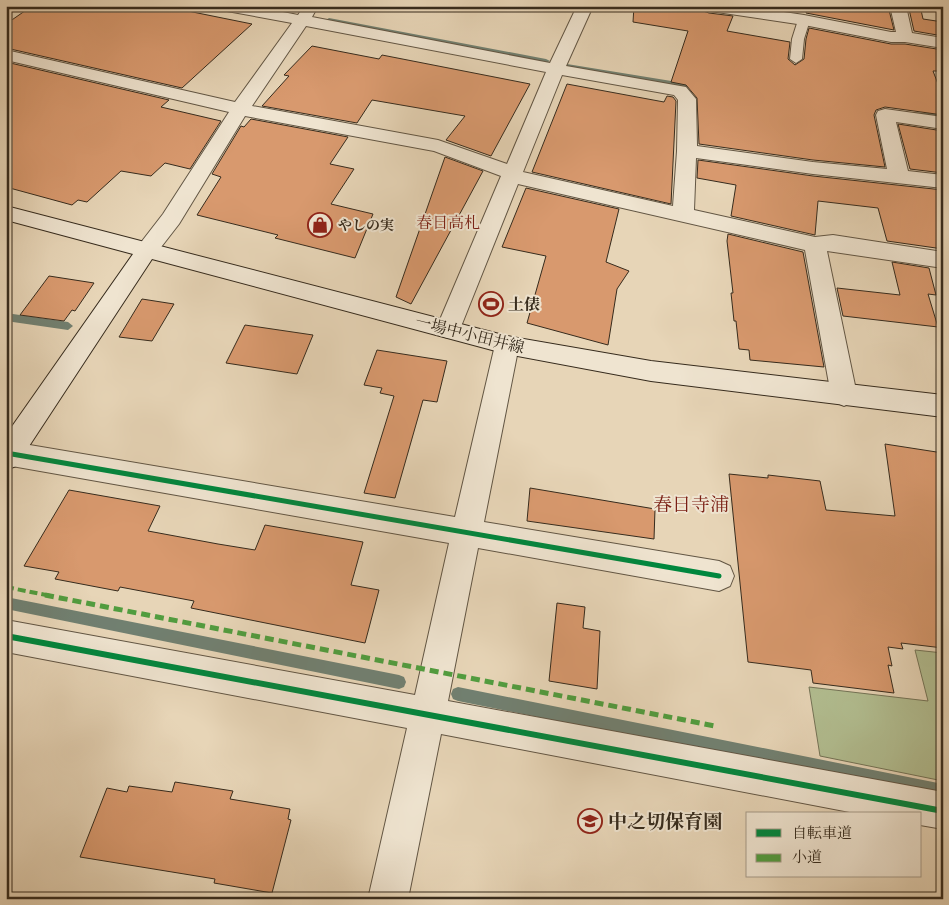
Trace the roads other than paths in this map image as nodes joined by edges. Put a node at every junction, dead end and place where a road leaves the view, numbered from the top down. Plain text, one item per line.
1 (227, 6) edge
2 (312, 6) edge
3 (585, 6) edge
4 (710, 6) edge
5 (898, 6) edge
6 (743, 9) edge
7 (804, 20) junction
8 (300, 21) junction
9 (904, 37) junction
10 (943, 43) edge
11 (6, 55) edge
12 (796, 59) dead end
13 (556, 69) junction
14 (240, 109) junction
15 (943, 123) edge
16 (687, 151) junction
17 (512, 174) junction
18 (899, 176) junction
19 (943, 182) edge
20 (6, 213) edge
21 (683, 215) junction
22 (815, 245) junction
23 (147, 250) junction
24 (943, 260) edge
25 (448, 329) junction
26 (507, 344) junction
27 (844, 395) junction
28 (943, 406) edge
29 (7, 455) edge
30 (467, 532) junction
31 (720, 576) dead end
32 (6, 636) edge
33 (428, 714) junction
34 (943, 811) edge
35 (388, 899) edge

1 - 8 street
2 - 8 street
3 - 13 street
4 - 6 street
5 - 9 street
6 - 7 street
7 - 9 street
7 - 12 lane
8 - 13 street
8 - 14 street
9 - 10 street
11 - 14 street
13 - 16 street
13 - 17 street
14 - 17 street
14 - 23 street
15 - 18 street
16 - 18 street
16 - 21 street
17 - 21 street
17 - 25 street
18 - 19 street
20 - 23 street, 一場中小田井線
21 - 22 street
22 - 24 street
22 - 27 street
23 - 25 street, 一場中小田井線
23 - 29 street
25 - 26 street, 一場中小田井線
26 - 27 street, 一場中小田井線
26 - 30 street
27 - 28 street, 一場中小田井線
29 - 30 street
30 - 31 street
30 - 33 street
32 - 33 street
33 - 34 street
33 - 35 street

